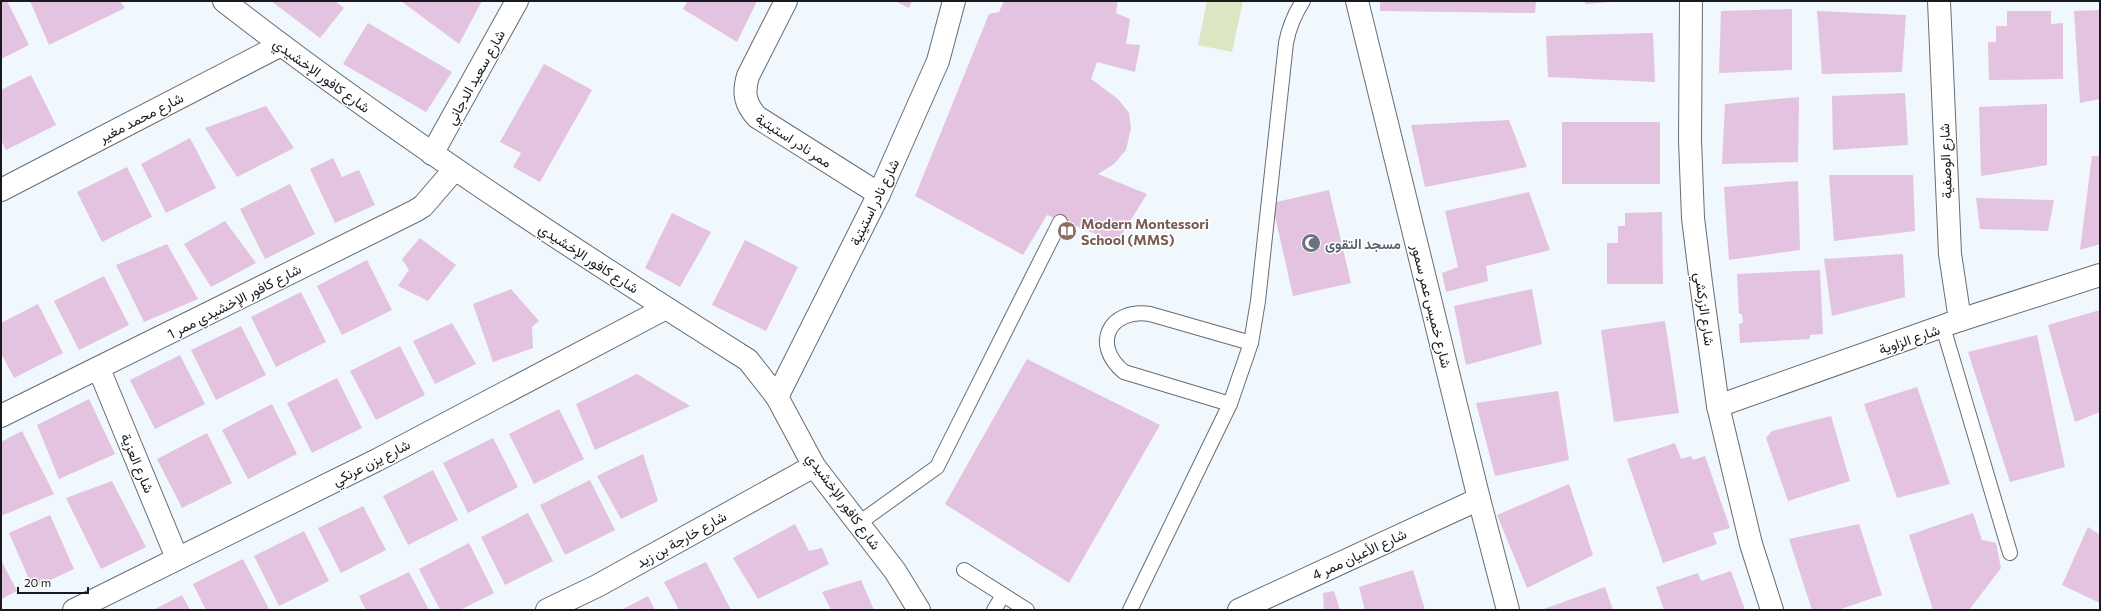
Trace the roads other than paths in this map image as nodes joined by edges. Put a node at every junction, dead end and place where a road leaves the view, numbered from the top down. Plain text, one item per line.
1 (224, 1) edge
2 (518, 1) edge
3 (786, 1) edge
4 (954, 1) edge
5 (1303, 1) edge
6 (1357, 1) edge
7 (1691, 1) edge
8 (1939, 1) edge
9 (281, 45) junction
10 (432, 154) junction
11 (454, 170) junction
12 (1, 190) edge
13 (879, 194) junction
14 (1060, 222) dead end
15 (2100, 275) edge
16 (666, 308) junction
17 (1951, 324) junction
18 (1251, 343) junction
19 (99, 369) junction
20 (777, 397) junction
21 (1230, 404) junction
22 (1718, 406) junction
23 (1, 416) edge
24 (814, 466) junction
25 (1479, 499) junction
26 (859, 523) junction
27 (2010, 553) dead end
28 (177, 558) junction
29 (964, 570) dead end
30 (895, 571) junction
31 (1003, 595) junction
32 (74, 610) edge
33 (547, 610) edge
34 (919, 610) edge
35 (933, 610) edge
36 (994, 610) edge
37 (1027, 610) edge
38 (1130, 610) edge
39 (1239, 610) edge
40 (1508, 610) edge
41 (1772, 610) edge

1 - 9 street, شارع كافور الإخشيدي
2 - 10 street, شارع سعيد الدجاني
3 - 13 street, ممر نادر استيتية
4 - 13 street, شارع نادر استيتية
5 - 18 lane
6 - 25 street, شارع خميس عمر سمور
7 - 22 street, شارع الزركشي
8 - 17 street, شارع الوصفية
9 - 10 street, شارع كافور الإخشيدي
9 - 12 street, شارع محمد مغير
10 - 11 street, شارع كافور الإخشيدي
11 - 16 street, شارع كافور الإخشيدي
11 - 19 street, شارع كافور الإخشيدي ممر 1
13 - 20 street, شارع نادر استيتية
14 - 26 lane
15 - 17 street, شارع الزاوية
16 - 20 street, شارع كافور الإخشيدي
16 - 28 street, شارع يزن عرنكي
17 - 22 street, شارع الزاوية
17 - 27 lane
18 - 21 lane
18 - 21 lane
19 - 23 street, شارع كافور الإخشيدي ممر 1
19 - 28 street, شارع العزية
20 - 24 street, شارع كافور الإخشيدي
21 - 38 lane
22 - 41 street, شارع الزركشي
24 - 26 street, شارع كافور الإخشيدي
24 - 33 street, شارع خارجة بن زيد
25 - 39 street, شارع الأعيان ممر 4
25 - 40 street, شارع خميس عمر سمور
26 - 30 street, شارع كافور الإخشيدي
28 - 32 street, شارع يزن عرنكي
29 - 31 lane
30 - 34 street, شارع كافور الإخشيدي
30 - 35 street, شارع كافور الإخشيدي
31 - 36 lane
31 - 37 lane

